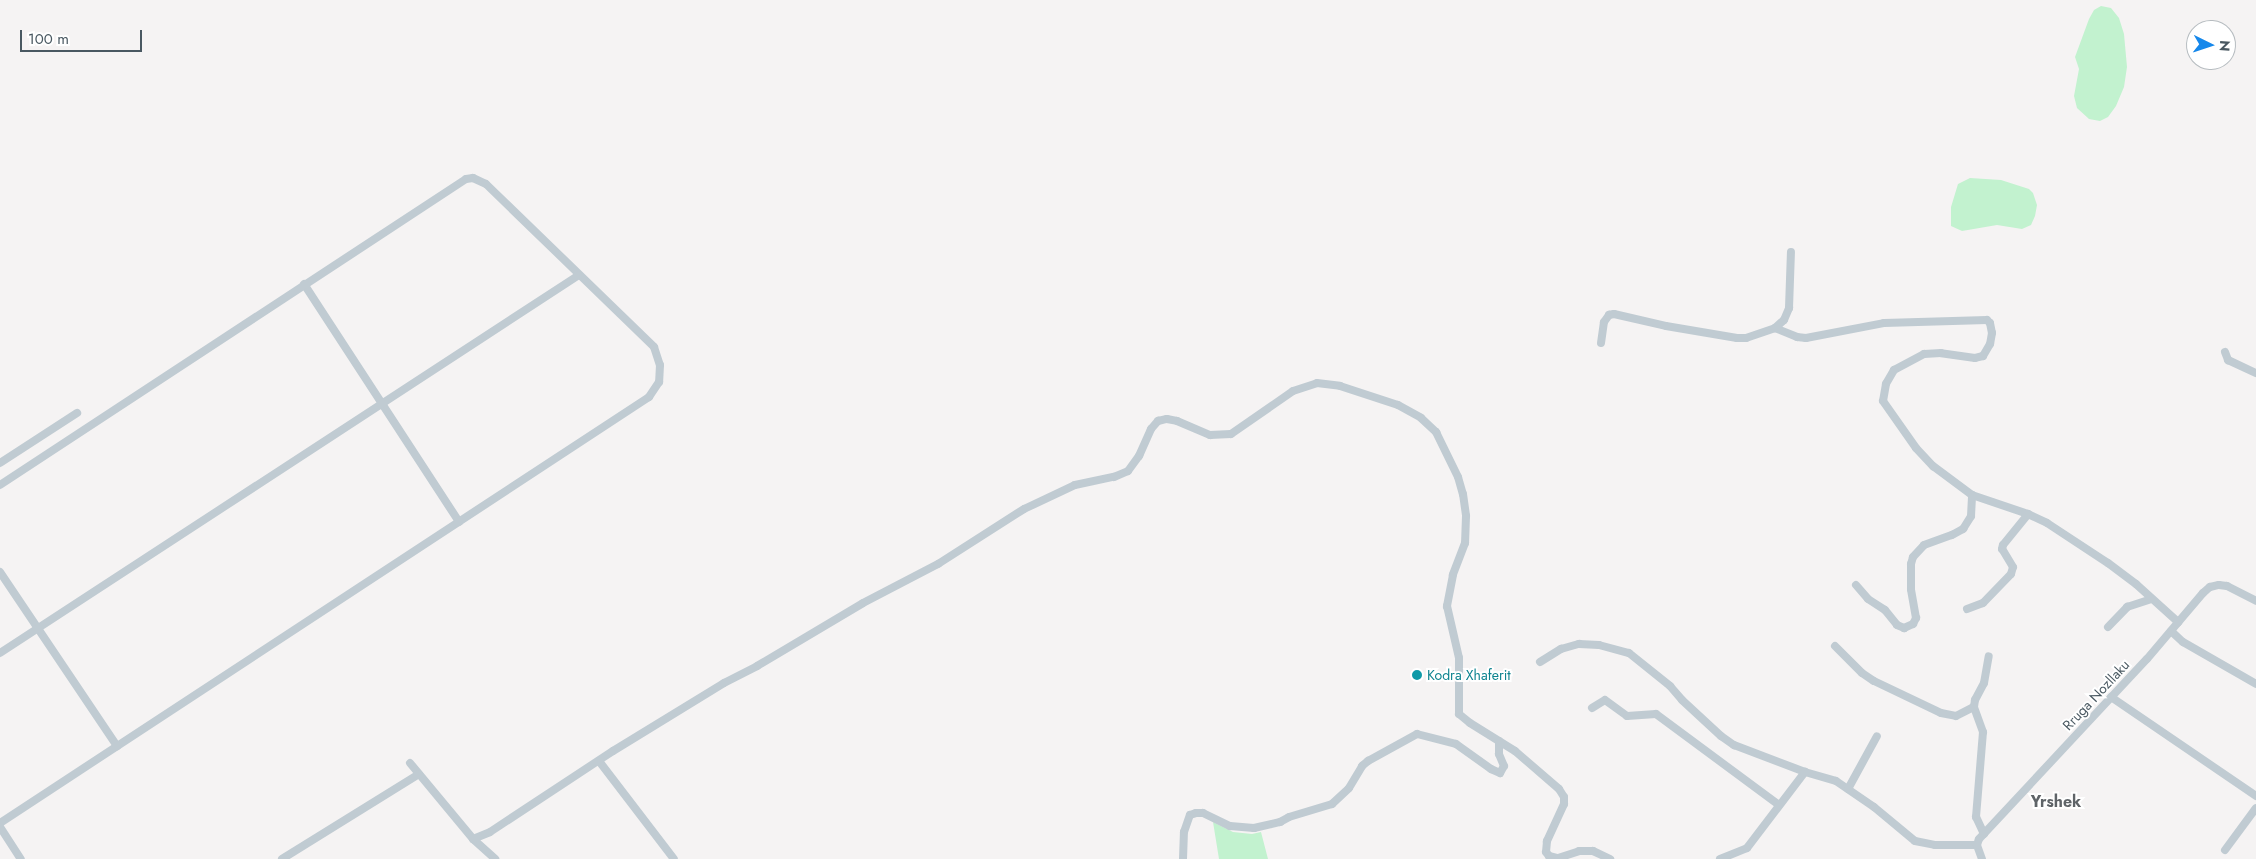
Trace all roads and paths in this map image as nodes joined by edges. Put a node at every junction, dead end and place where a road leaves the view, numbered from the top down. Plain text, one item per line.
1 (1791, 252) dead end
2 (579, 275) junction
3 (304, 284) junction
4 (1775, 328) junction
5 (1601, 343) dead end
6 (2225, 352) dead end
7 (2256, 373) edge
8 (382, 403) junction
9 (77, 413) dead end
10 (0, 463) edge
11 (0, 485) edge
12 (1972, 495) junction
13 (2028, 514) junction
14 (459, 522) junction
15 (0, 572) edge
16 (1856, 585) dead end
17 (2152, 599) junction
18 (2256, 600) edge
19 (1967, 609) dead end
20 (2178, 622) junction
21 (2108, 627) dead end
22 (38, 628) junction
23 (2171, 631) junction
24 (1835, 646) dead end
25 (0, 653) edge
26 (1988, 656) dead end
27 (1540, 662) dead end
28 (2256, 684) edge
29 (2111, 697) junction
30 (1592, 708) dead end
31 (1974, 708) junction
32 (1877, 736) dead end
33 (1499, 741) junction
34 (117, 746) junction
35 (599, 761) junction
36 (410, 763) dead end
37 (1805, 772) junction
38 (418, 774) junction
39 (1848, 789) junction
40 (2256, 796) edge
41 (1779, 805) junction
42 (2256, 808) edge
43 (0, 823) edge
44 (0, 827) edge
45 (1984, 834) junction
46 (474, 839) junction
47 (1977, 845) junction
48 (2225, 850) dead end
49 (21, 859) edge
50 (282, 859) edge
51 (495, 859) edge
52 (674, 859) edge
53 (1183, 859) edge
54 (1610, 859) edge
55 (1720, 859) edge
56 (1982, 859) edge

1 - 4 street
2 - 3 street
2 - 8 street
2 - 14 street
3 - 8 street
3 - 11 street
4 - 5 street
4 - 12 street
6 - 7 street
8 - 14 street
8 - 22 street
9 - 10 street
12 - 13 street
12 - 16 street
13 - 17 street
13 - 19 street
14 - 34 street
15 - 22 street
17 - 20 street
17 - 21 street
18 - 20 street, Rruga Nozllaku
20 - 23 street, Rruga Nozllaku
22 - 25 street
22 - 34 street
23 - 28 street
23 - 29 street, Rruga Nozllaku
24 - 31 street
26 - 31 street
27 - 37 street
29 - 40 street
29 - 45 street, Rruga Nozllaku
30 - 41 street
31 - 45 street
32 - 39 street
33 - 35 street
33 - 53 street
33 - 54 street
34 - 43 street
35 - 46 street
35 - 52 street
36 - 38 street
37 - 39 street
37 - 41 street
38 - 46 street
38 - 50 street
39 - 47 street
41 - 55 street
42 - 48 street
44 - 49 street
45 - 47 street, Rruga Nozllaku
46 - 51 street
47 - 56 street

